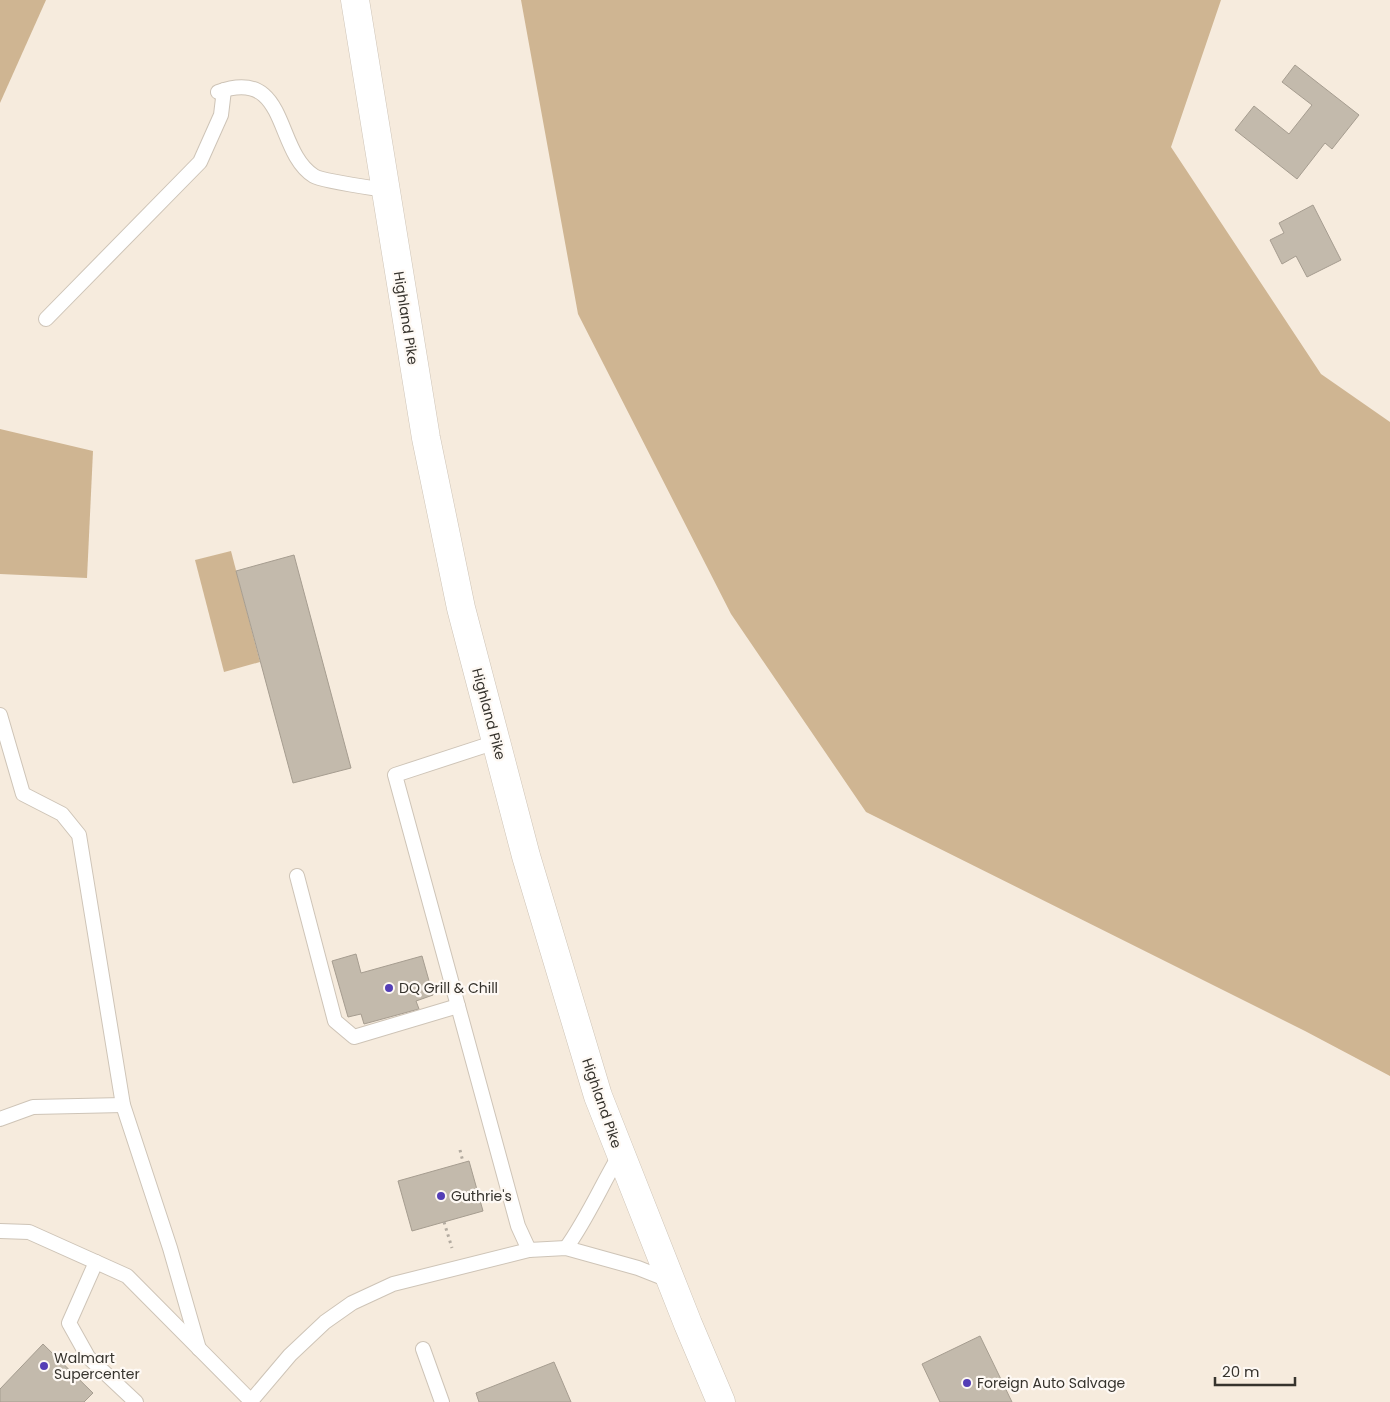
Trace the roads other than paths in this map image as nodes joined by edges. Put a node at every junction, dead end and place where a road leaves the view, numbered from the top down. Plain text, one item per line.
1 (355, 0) edge
2 (385, 190) junction
3 (46, 319) dead end
4 (0, 715) edge
5 (496, 742) junction
6 (297, 876) dead end
7 (458, 1006) junction
8 (122, 1105) junction
9 (0, 1119) edge
10 (620, 1154) junction
11 (0, 1231) edge
12 (566, 1248) junction
13 (528, 1250) junction
14 (96, 1262) junction
15 (671, 1281) junction
16 (423, 1349) dead end
17 (199, 1350) junction
18 (136, 1402) edge
19 (251, 1402) edge
20 (442, 1402) edge
21 (721, 1402) edge

1 - 2 main road, Highland Pike
2 - 3 lane
2 - 5 main road, Highland Pike
4 - 8 lane
5 - 7 lane
5 - 10 main road, Highland Pike
6 - 7 lane
7 - 13 lane
8 - 9 lane
8 - 17 lane
10 - 12 lane
10 - 15 main road, Highland Pike
11 - 14 lane
12 - 13 lane
12 - 15 lane
13 - 19 lane
14 - 17 lane
14 - 18 lane
15 - 21 main road, Highland Pike
16 - 20 lane
17 - 19 lane

